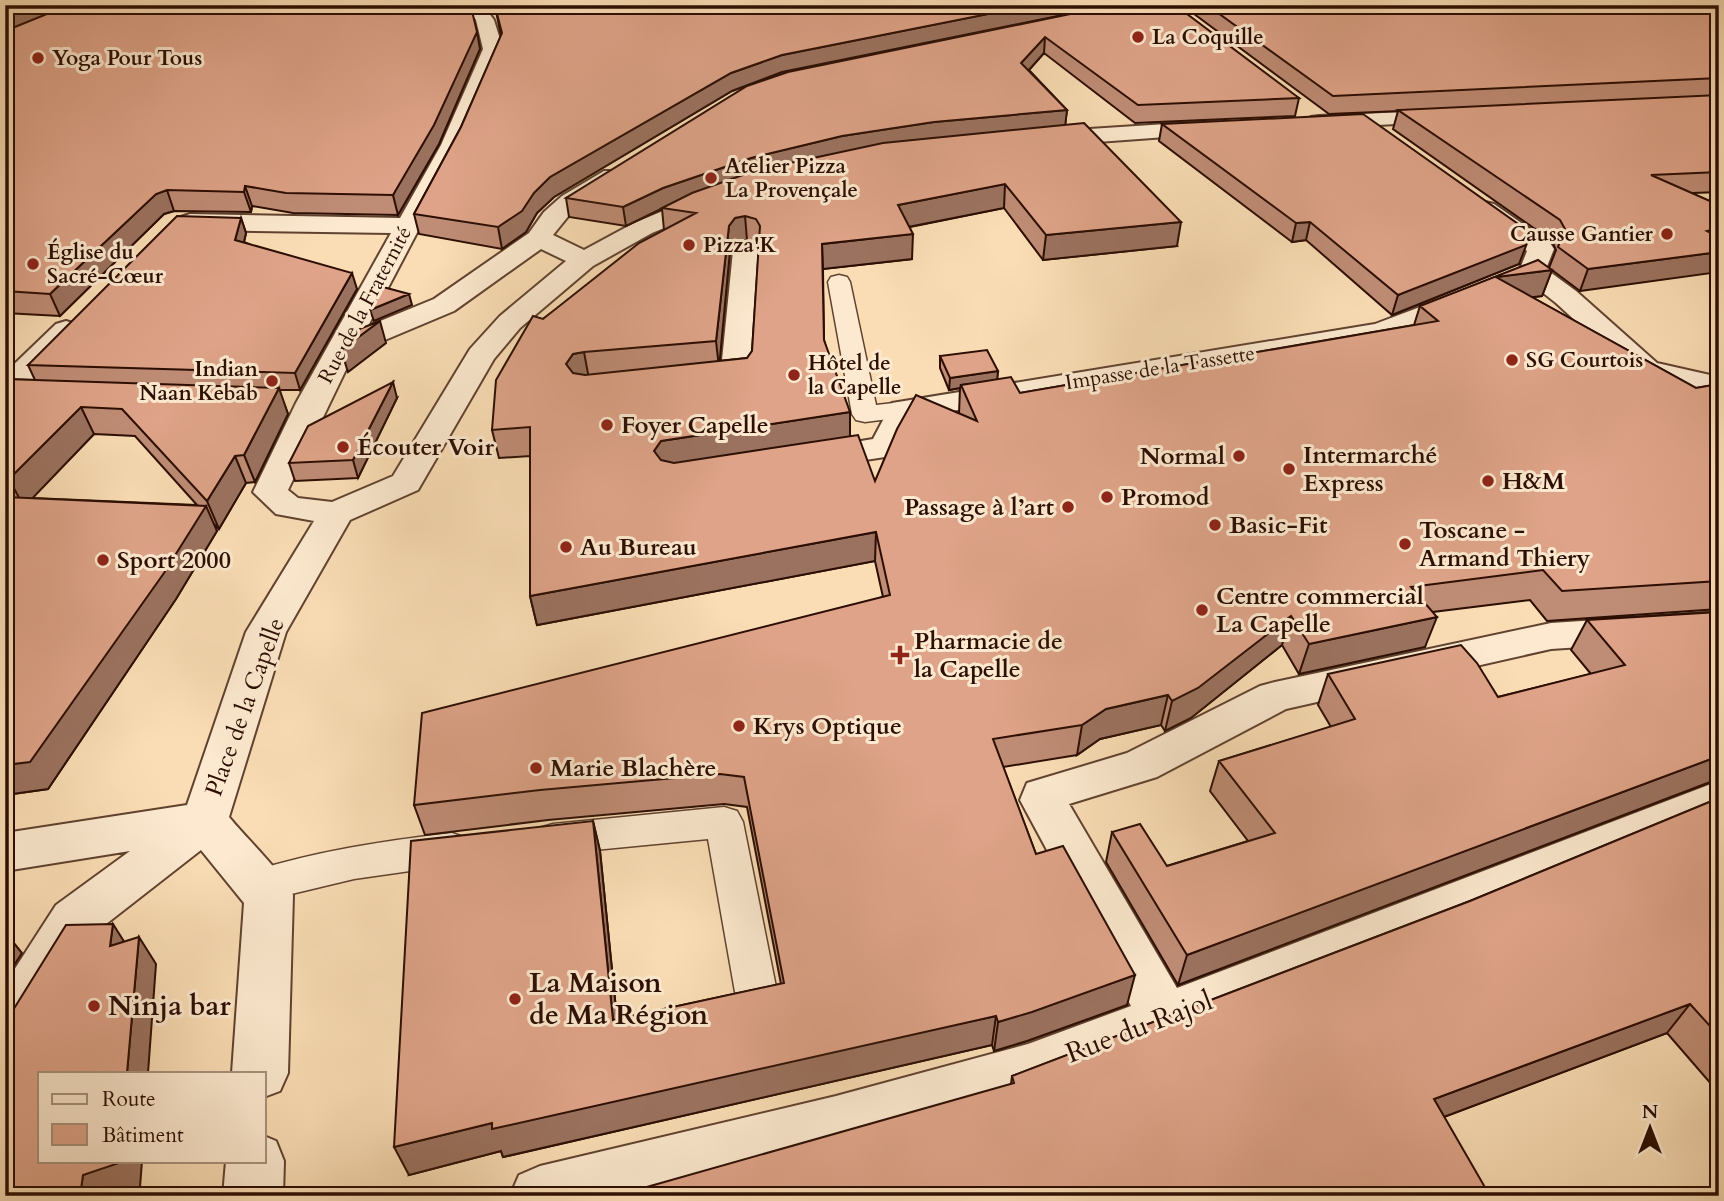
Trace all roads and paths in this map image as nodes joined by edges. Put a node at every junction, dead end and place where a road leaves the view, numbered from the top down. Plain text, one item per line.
1 (481, 16) edge
2 (1476, 115) edge
3 (1306, 117) edge
4 (1361, 120) junction
5 (1235, 127) edge
6 (1024, 141) edge
7 (1394, 145) edge
8 (630, 166) edge
9 (740, 190) edge
10 (1462, 193) edge
11 (408, 226) junction
12 (166, 231) edge
13 (539, 238) junction
14 (746, 251) dead end
15 (584, 260) junction
16 (1511, 279) junction
17 (839, 282) dead end
18 (81, 315) edge
19 (343, 347) junction
20 (669, 384) edge
21 (1719, 386) edge
22 (5, 391) edge
23 (47, 393) edge
24 (903, 410) junction
25 (782, 463) edge
26 (336, 513) junction
27 (1719, 625) edge
28 (1719, 799) edge
29 (205, 821) junction
30 (5, 852) edge
31 (258, 886) junction
32 (756, 992) edge
33 (1165, 1017) junction
34 (5, 1031) edge
35 (260, 1072) edge
36 (255, 1162) edge
37 (253, 1196) edge
38 (540, 1196) edge

1 - 11 street, Rue de la Fraternité
2 - 4 street
3 - 4 street
4 - 7 street
5 - 6 street
8 - 13 street
9 - 15 street
10 - 16 street
11 - 12 street
11 - 19 street, Rue de la Fraternité
13 - 15 street
13 - 19 street
14 - 20 street
15 - 26 street
16 - 21 street
16 - 24 street, Impasse de la Tassette
17 - 24 lane
18 - 22 street
19 - 26 street, Rue de la Fraternité
22 - 23 street
24 - 25 street
26 - 29 street, Place de la Capelle
27 - 33 street
28 - 33 street, Rue du Rajol
29 - 30 street
29 - 31 street
29 - 34 street
31 - 32 lane
31 - 35 street
33 - 38 street, Rue du Rajol
36 - 37 street

